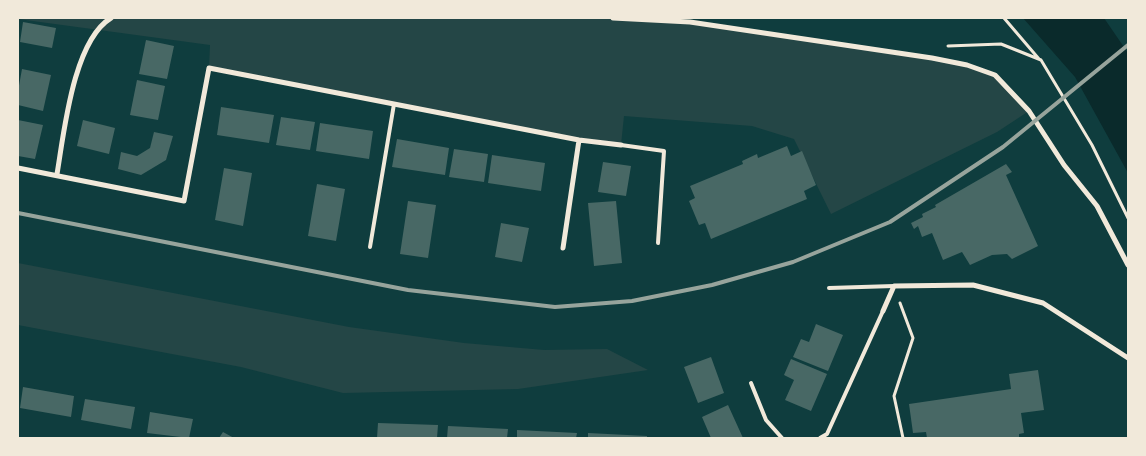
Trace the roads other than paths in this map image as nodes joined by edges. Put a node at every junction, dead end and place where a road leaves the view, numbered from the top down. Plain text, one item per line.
1 (111, 18) edge
2 (613, 18) edge
3 (691, 20) edge
4 (394, 104) junction
5 (579, 140) junction
6 (621, 144) joint
7 (18, 168) edge
8 (57, 174) junction
9 (658, 243) dead end
10 (370, 247) dead end
11 (563, 248) dead end
12 (1128, 265) edge
13 (894, 286) junction
14 (829, 288) dead end
15 (883, 311) joint
16 (1128, 358) edge
17 (751, 383) dead end
18 (782, 438) edge
19 (820, 438) edge

1 - 8 street
2 - 3 street
3 - 12 street
4 - 5 street
4 - 8 street
4 - 10 lane
5 - 6 street
5 - 11 street
6 - 9 lane
7 - 8 street
13 - 14 lane
13 - 15 street
13 - 16 street
15 - 19 lane
17 - 18 lane

